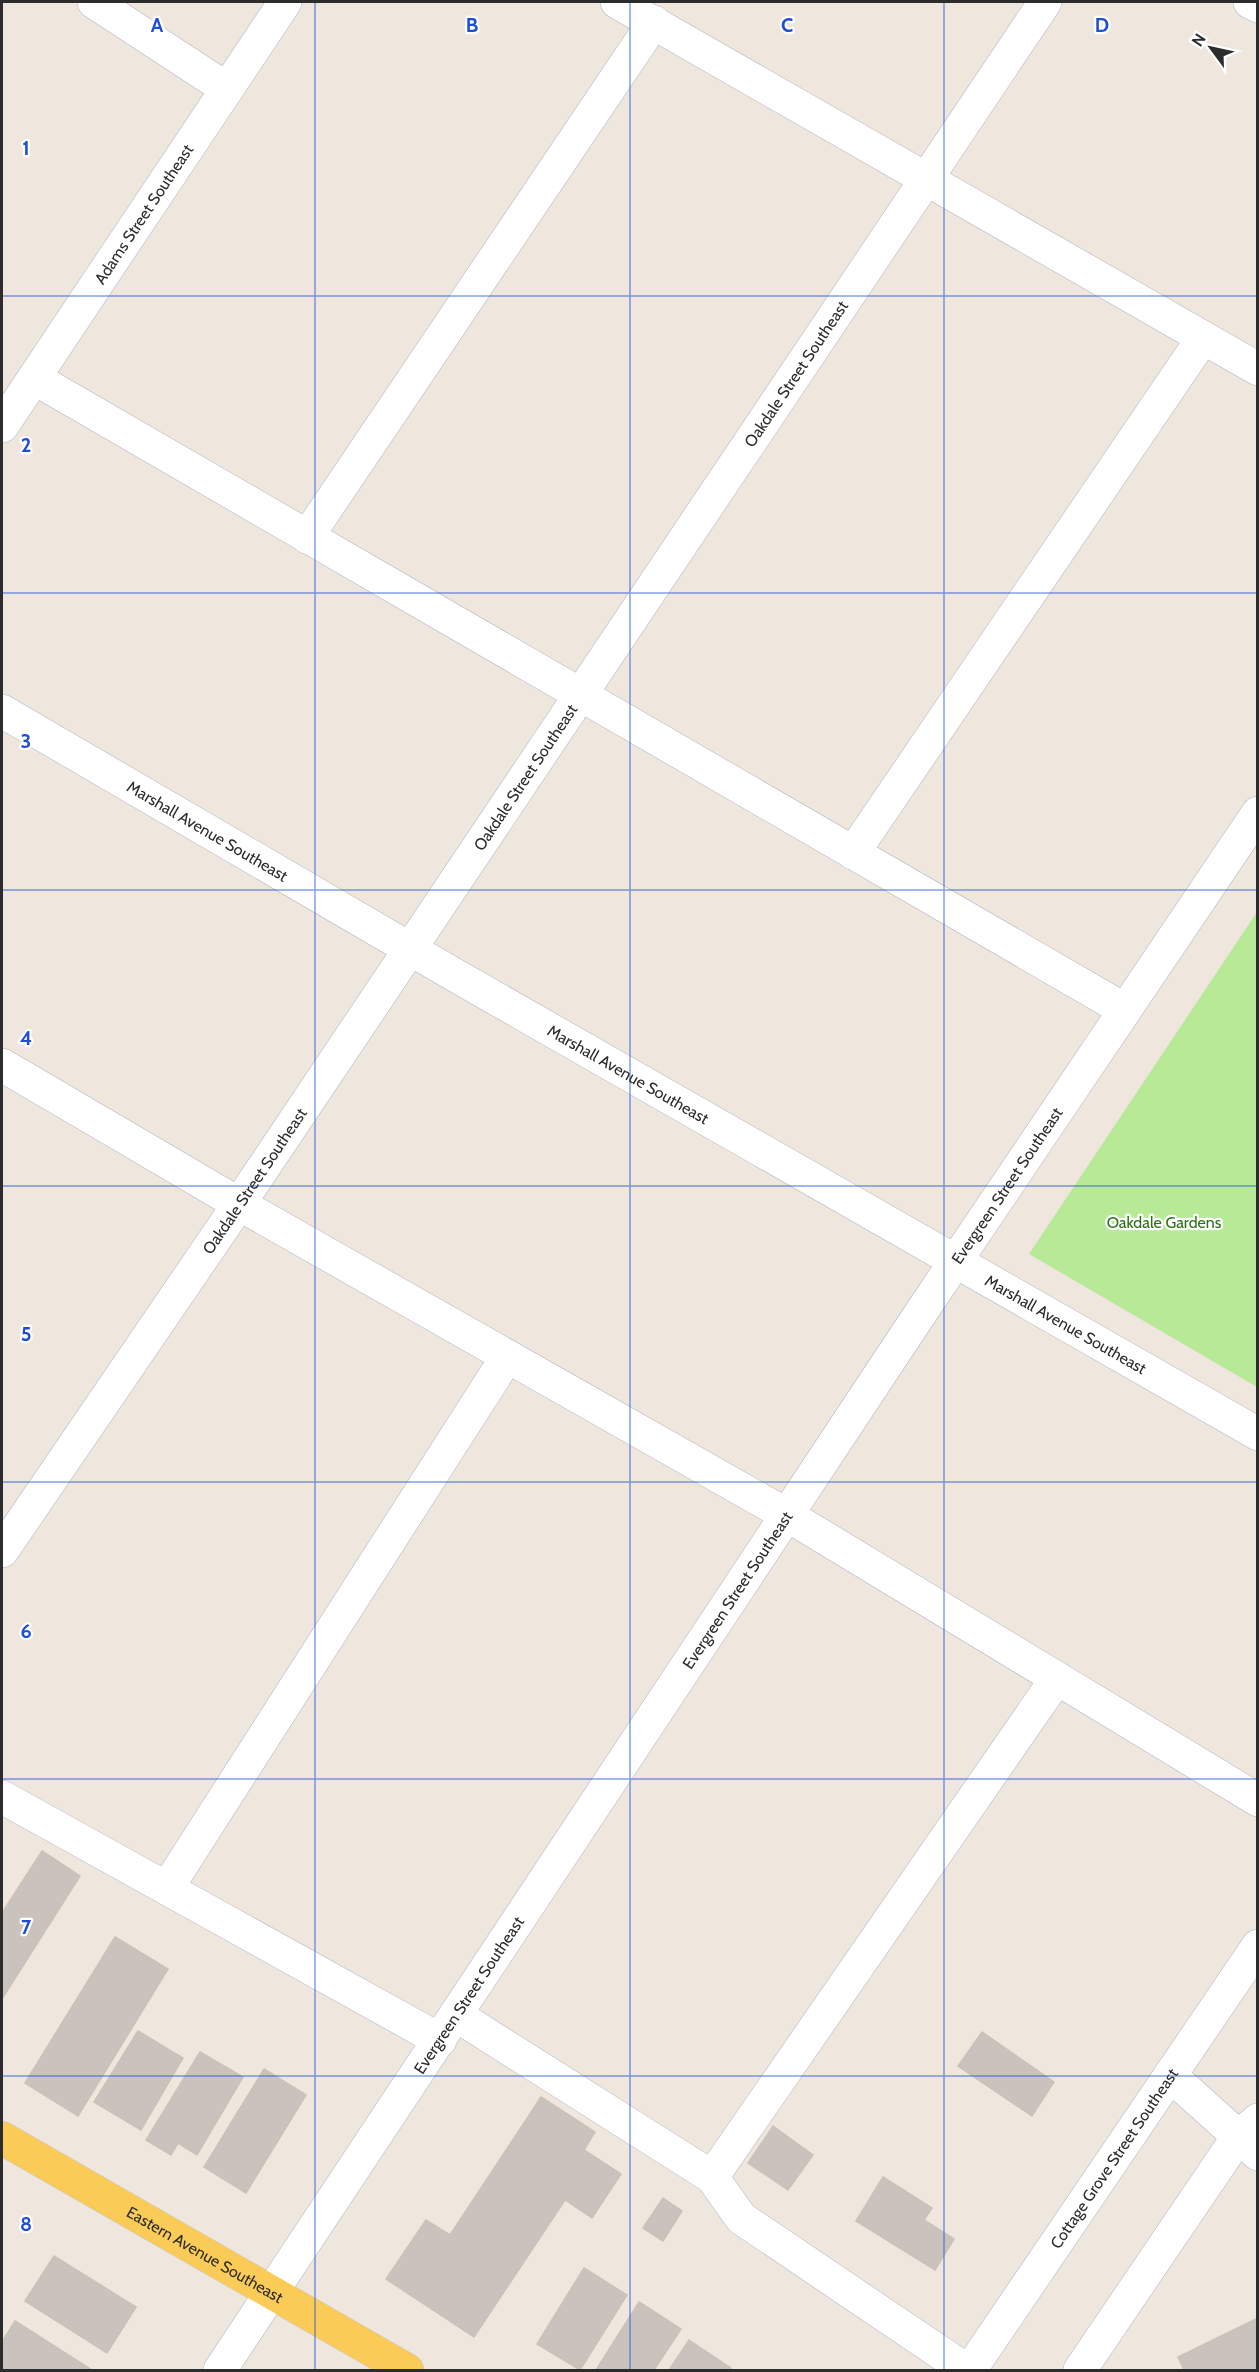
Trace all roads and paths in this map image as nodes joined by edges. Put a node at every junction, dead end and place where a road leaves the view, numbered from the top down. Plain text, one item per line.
1 (94, 2) edge
2 (285, 2) edge
3 (617, 2) edge
4 (1045, 2) edge
5 (1250, 2) edge
6 (1257, 6) edge
7 (654, 22) junction
8 (226, 89) junction
9 (926, 179) junction
10 (1203, 338) junction
11 (1257, 369) edge
12 (34, 378) junction
13 (2, 426) edge
14 (307, 537) junction
15 (580, 695) junction
16 (2, 711) edge
17 (1257, 813) edge
18 (853, 853) junction
19 (410, 950) junction
20 (1125, 1010) junction
21 (2, 1065) edge
22 (239, 1204) junction
23 (955, 1262) junction
24 (507, 1356) junction
25 (1257, 1434) edge
26 (13, 1511) edge
27 (787, 1515) junction
28 (2, 1551) edge
29 (1057, 1678) junction
30 (2, 1797) edge
31 (1257, 1800) edge
32 (167, 1888) junction
33 (1257, 1946) edge
34 (448, 2028) junction
35 (1170, 2075) junction
36 (1251, 2137) edge
37 (2, 2138) edge
38 (712, 2177) junction
39 (272, 2294) junction
40 (978, 2368) edge
41 (220, 2370) edge
42 (407, 2370) edge
43 (1080, 2370) edge

1 - 8 street
2 - 8 street, Adams Street Southeast
3 - 7 street
4 - 9 street, Oakdale Street Southeast
5 - 6 street
7 - 9 street
7 - 14 street
8 - 12 street, Adams Street Southeast
9 - 10 street
9 - 15 street, Oakdale Street Southeast
10 - 11 street
10 - 18 street
12 - 13 street, Adams Street Southeast
12 - 14 street
14 - 15 street
15 - 18 street
15 - 19 street, Oakdale Street Southeast
16 - 19 street, Marshall Avenue Southeast
17 - 20 street, Evergreen Street Southeast
18 - 20 street
19 - 22 street, Oakdale Street Southeast
19 - 23 street, Marshall Avenue Southeast
20 - 23 street, Evergreen Street Southeast
21 - 22 street
22 - 24 street
22 - 26 street, Oakdale Street Southeast
23 - 25 street, Marshall Avenue Southeast
23 - 27 street, Evergreen Street Southeast
24 - 27 street
24 - 32 street
26 - 28 street, Oakdale Street Southeast
27 - 29 street
27 - 34 street, Evergreen Street Southeast
29 - 31 street
29 - 38 street
30 - 32 street
32 - 34 street
33 - 35 street, Cottage Grove Street Southeast
34 - 38 street
34 - 39 street, Evergreen Street Southeast
35 - 36 street
35 - 40 street, Cottage Grove Street Southeast
36 - 43 street
37 - 39 main road, Eastern Avenue Southeast
38 - 40 street
39 - 41 street, Evergreen Street Southeast
39 - 42 main road, Eastern Avenue Southeast

